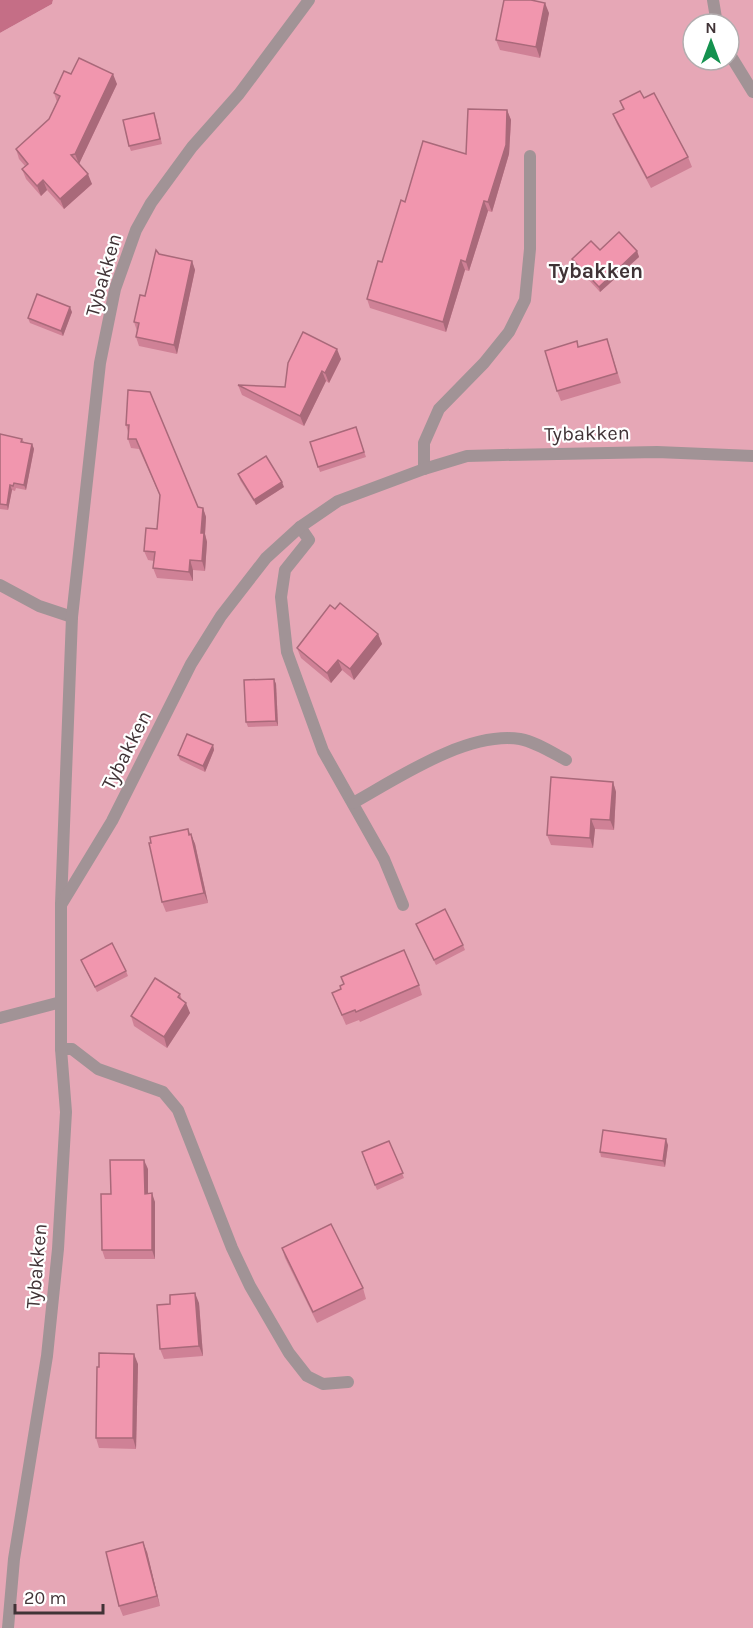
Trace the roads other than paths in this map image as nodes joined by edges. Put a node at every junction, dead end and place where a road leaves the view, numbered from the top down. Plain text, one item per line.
1 (309, 0) edge
2 (741, 72) edge
3 (753, 92) edge
4 (530, 156) dead end
5 (753, 456) edge
6 (424, 469) junction
7 (300, 527) junction
8 (0, 585) edge
9 (72, 617) junction
10 (566, 760) dead end
11 (353, 802) junction
12 (61, 905) junction
13 (403, 905) dead end
14 (61, 1002) junction
15 (0, 1018) edge
16 (61, 1049) junction
17 (348, 1382) dead end
18 (8, 1628) edge

1 - 9 street, Tybakken
2 - 3 street
4 - 6 street
5 - 6 street, Tybakken
6 - 7 street, Tybakken
7 - 11 street
7 - 12 street, Tybakken
8 - 9 street
9 - 12 street, Tybakken
10 - 11 street
11 - 13 street
12 - 14 street, Tybakken
14 - 15 street
14 - 16 street, Tybakken
16 - 17 street
16 - 18 street, Tybakken

